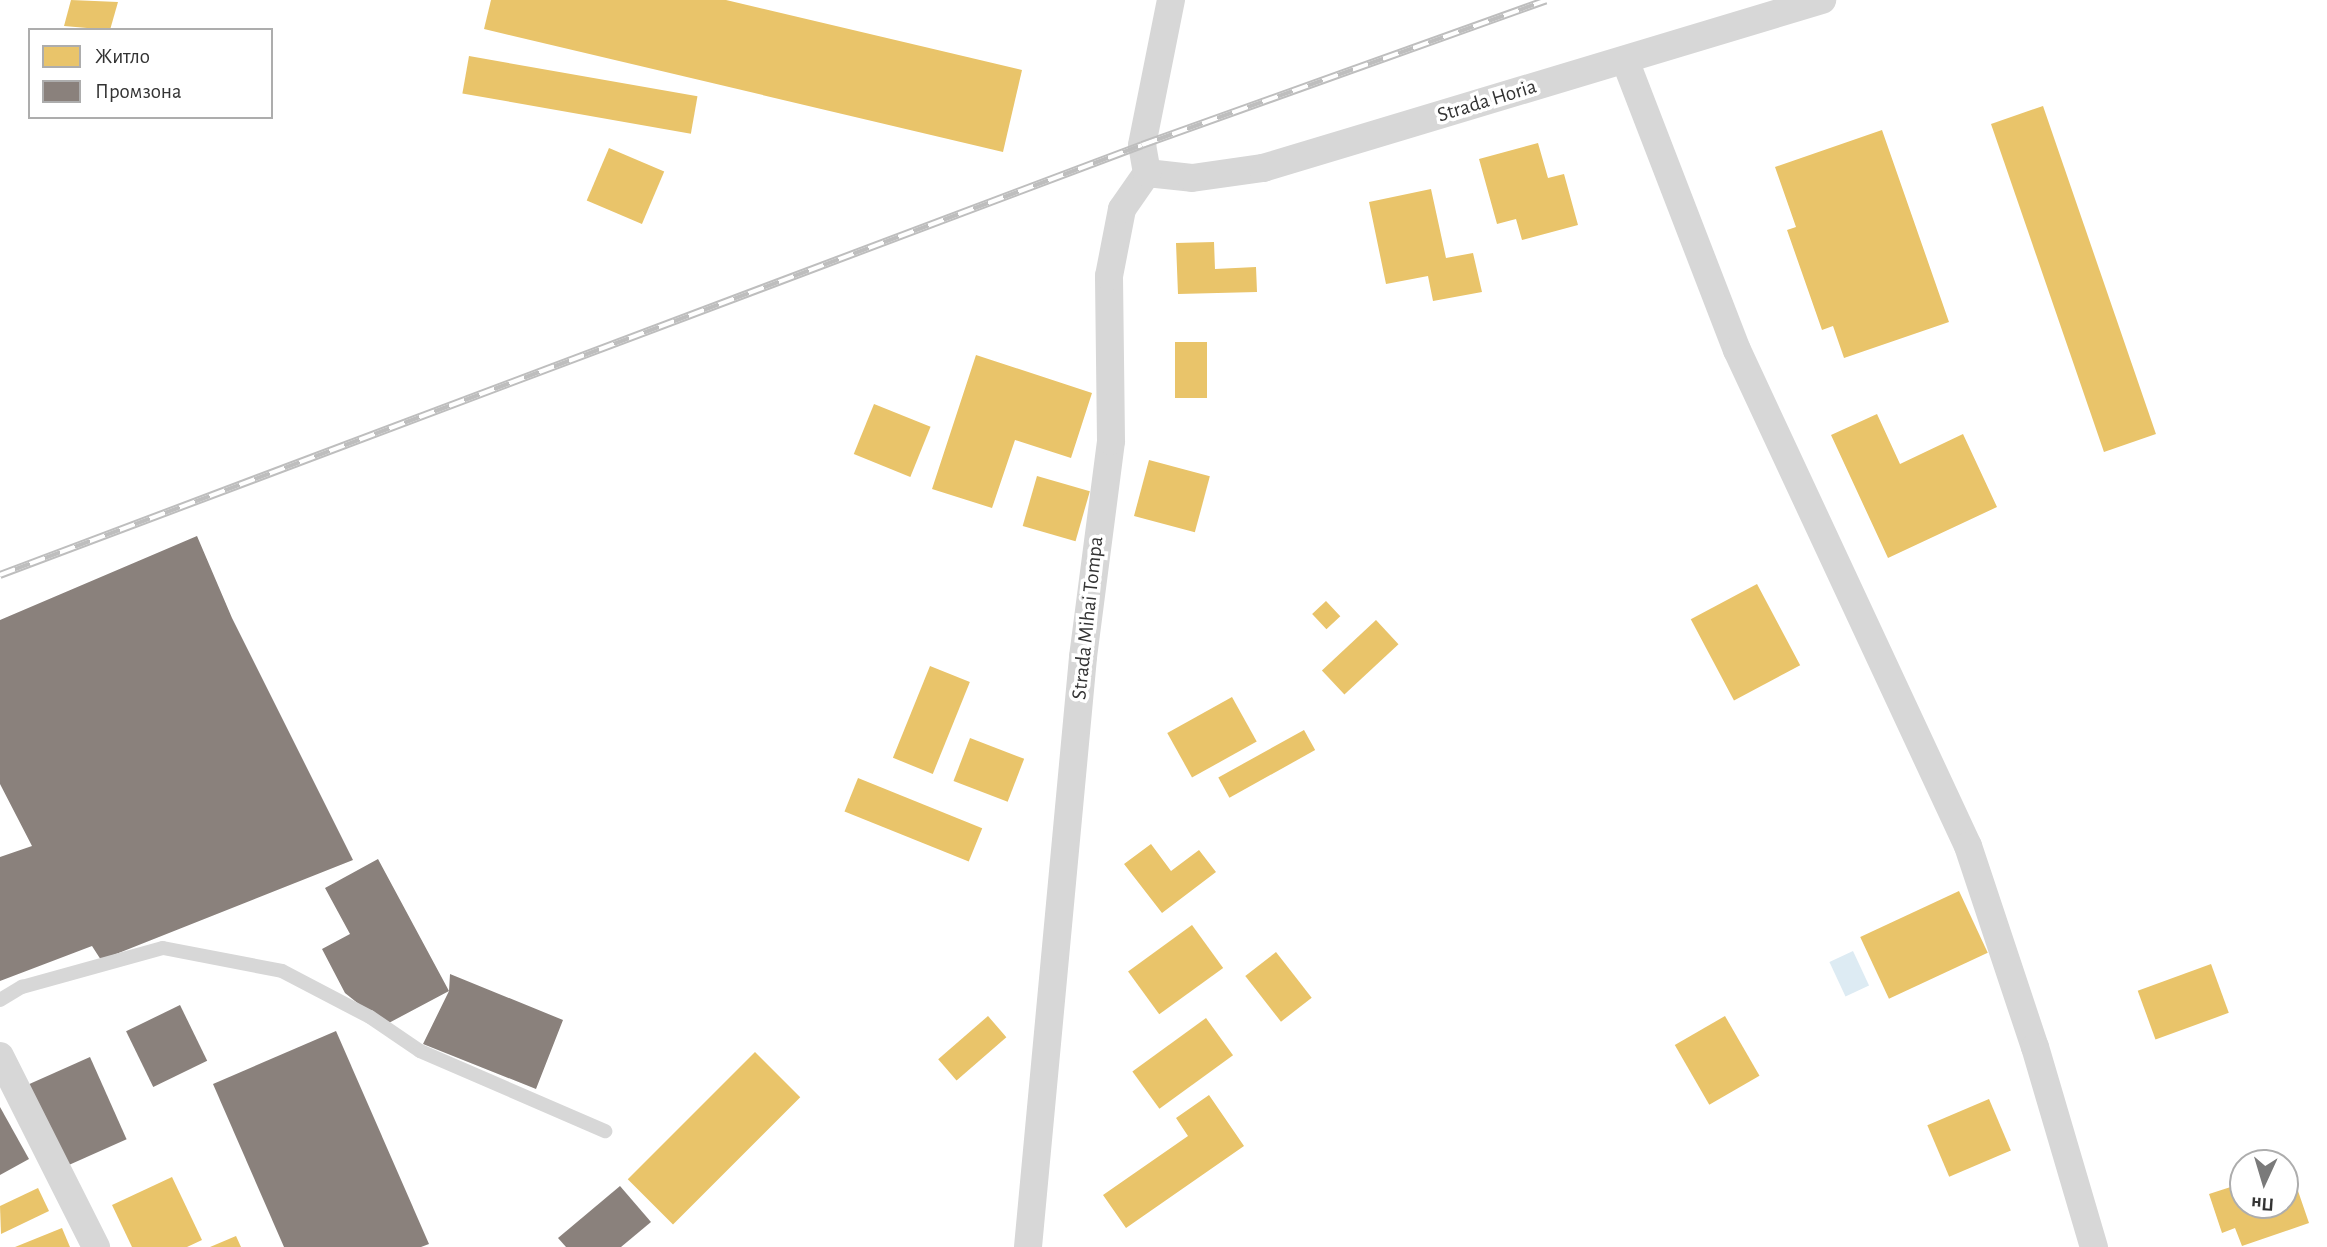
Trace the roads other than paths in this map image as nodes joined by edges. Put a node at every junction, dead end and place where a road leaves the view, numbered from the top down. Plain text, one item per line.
1 (1171, 0) edge
2 (1822, 0) edge
3 (1625, 60) junction
4 (1147, 173) junction
5 (0, 1000) edge
6 (0, 1056) edge
7 (605, 1130) dead end
8 (96, 1247) edge
9 (1028, 1247) edge
10 (2094, 1247) edge

1 - 4 street
2 - 3 street, Strada Horia
3 - 4 street, Strada Horia
3 - 10 street
4 - 9 street, Strada Mihai Tompa
5 - 7 lane
6 - 8 street

